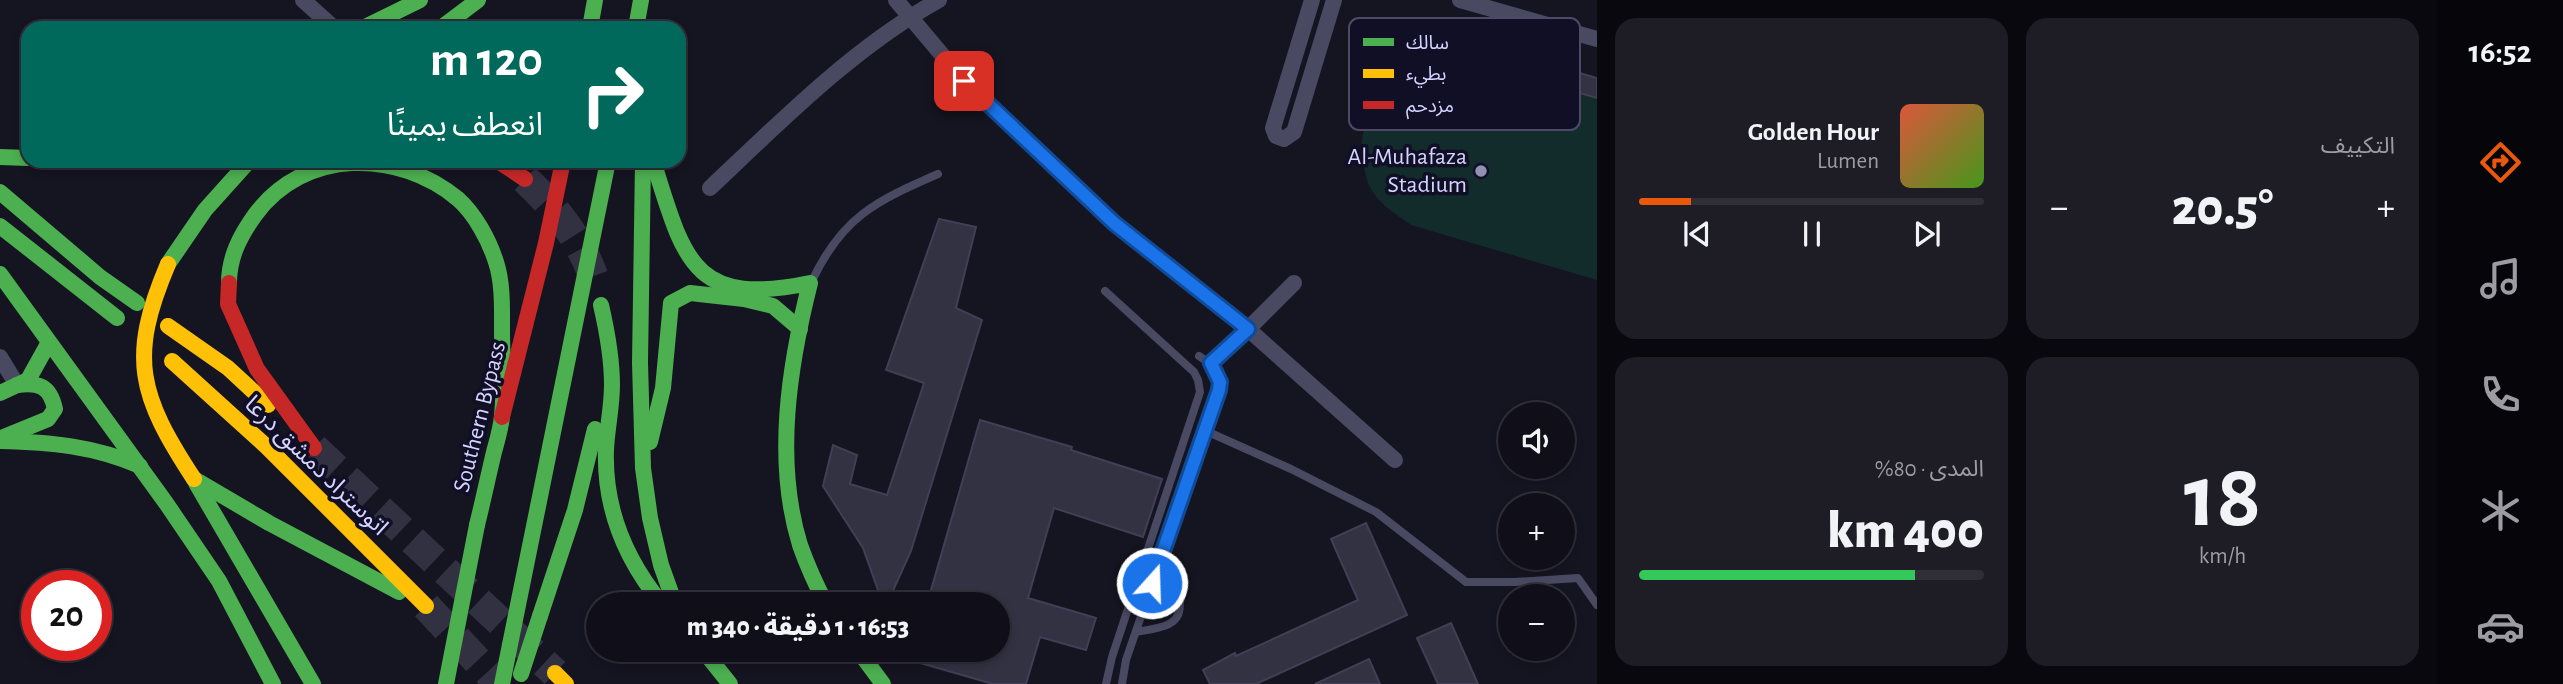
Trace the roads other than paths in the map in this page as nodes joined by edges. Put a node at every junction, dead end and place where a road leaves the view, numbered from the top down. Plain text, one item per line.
1 (303, 0) edge
2 (420, 0) edge
3 (478, 0) edge
4 (595, 0) edge
5 (641, 0) edge
6 (653, 0) edge
7 (896, 0) edge
8 (939, 0) edge
9 (1312, 0) edge
10 (1334, 0) edge
11 (1461, 0) edge
12 (911, 15) junction
13 (1524, 18) edge
14 (326, 21) edge
15 (377, 21) edge
16 (450, 21) edge
17 (591, 21) edge
18 (637, 21) edge
19 (652, 21) edge
20 (1580, 34) edge
21 (1597, 39) edge
22 (0, 157) edge
23 (21, 157) edge
24 (242, 168) edge
25 (322, 168) edge
26 (401, 168) edge
27 (508, 168) edge
28 (562, 168) edge
29 (607, 168) edge
30 (643, 168) edge
31 (655, 168) edge
32 (938, 174) dead end
33 (525, 179) tunnel mouth
34 (710, 188) dead end
35 (0, 192) edge
36 (0, 226) edge
37 (810, 283) junction
38 (1294, 283) dead end
39 (3, 284) edge
40 (1105, 291) dead end
41 (745, 294) junction
42 (137, 303) dead end
43 (601, 305) dead end
44 (117, 318) dead end
45 (168, 326) dead end
46 (800, 329) junction
47 (1248, 329) junction
48 (48, 344) junction
49 (1199, 356) dead end
50 (0, 357) edge
51 (611, 358) junction
52 (172, 361) dead end
53 (1211, 363) junction
54 (17, 385) junction
55 (0, 393) edge
56 (502, 417) junction
57 (1206, 430) junction
58 (0, 440) edge
59 (1395, 460) dead end
60 (140, 466) junction
61 (643, 468) junction
62 (194, 480) junction
63 (1141, 568) junction
64 (1156, 572) junction
65 (1152, 583) junction
66 (221, 584) junction
67 (653, 592) edge
68 (671, 592) edge
69 (820, 592) edge
70 (1597, 605) edge
71 (1136, 632) junction
72 (712, 662) edge
73 (867, 662) edge
74 (273, 684) edge
75 (312, 684) edge
76 (446, 684) edge
77 (502, 684) edge
78 (517, 684) edge
79 (730, 684) edge
80 (883, 684) edge
81 (1106, 684) edge
82 (1122, 684) edge

1 - 14 street
2 - 15 main road
3 - 16 main road
4 - 17 main road
5 - 18 main road
6 - 19 main road
7 - 12 street
8 - 12 street
9 - 10 street
11 - 13 street
12 - 34 street
12 - 47 street
20 - 21 street
22 - 23 main road
24 - 62 main road, bridge
25 - 45 main road, اتوستراد دمشق درعا
26 - 56 main road, اتوستراد دمشق درعا
27 - 33 main road
28 - 56 main road, Southern Bypass, bridge
29 - 77 main road, bridge
30 - 61 main road
31 - 41 main road
32 - 37 lane
35 - 42 main road
36 - 44 main road
37 - 41 main road
37 - 46 main road
38 - 47 street
39 - 48 main road
40 - 63 lane
41 - 46 main road
41 - 61 main road
43 - 51 main road
46 - 69 main road
47 - 53 lane
47 - 59 street
48 - 54 main road
48 - 60 main road
49 - 53 lane
50 - 54 street
51 - 67 main road
51 - 78 main road, bridge
52 - 62 main road, اتوستراد دمشق درعا
53 - 57 lane
54 - 55 main road
54 - 58 main road
56 - 76 main road, Southern Bypass, bridge
57 - 64 lane
57 - 70 lane
58 - 60 main road
60 - 66 main road
61 - 68 main road
62 - 75 main road
63 - 64 lane
63 - 81 lane
64 - 65 lane
65 - 71 lane
65 - 71 lane
66 - 74 main road
66 - 75 main road
71 - 82 lane
72 - 79 main road
73 - 80 main road

